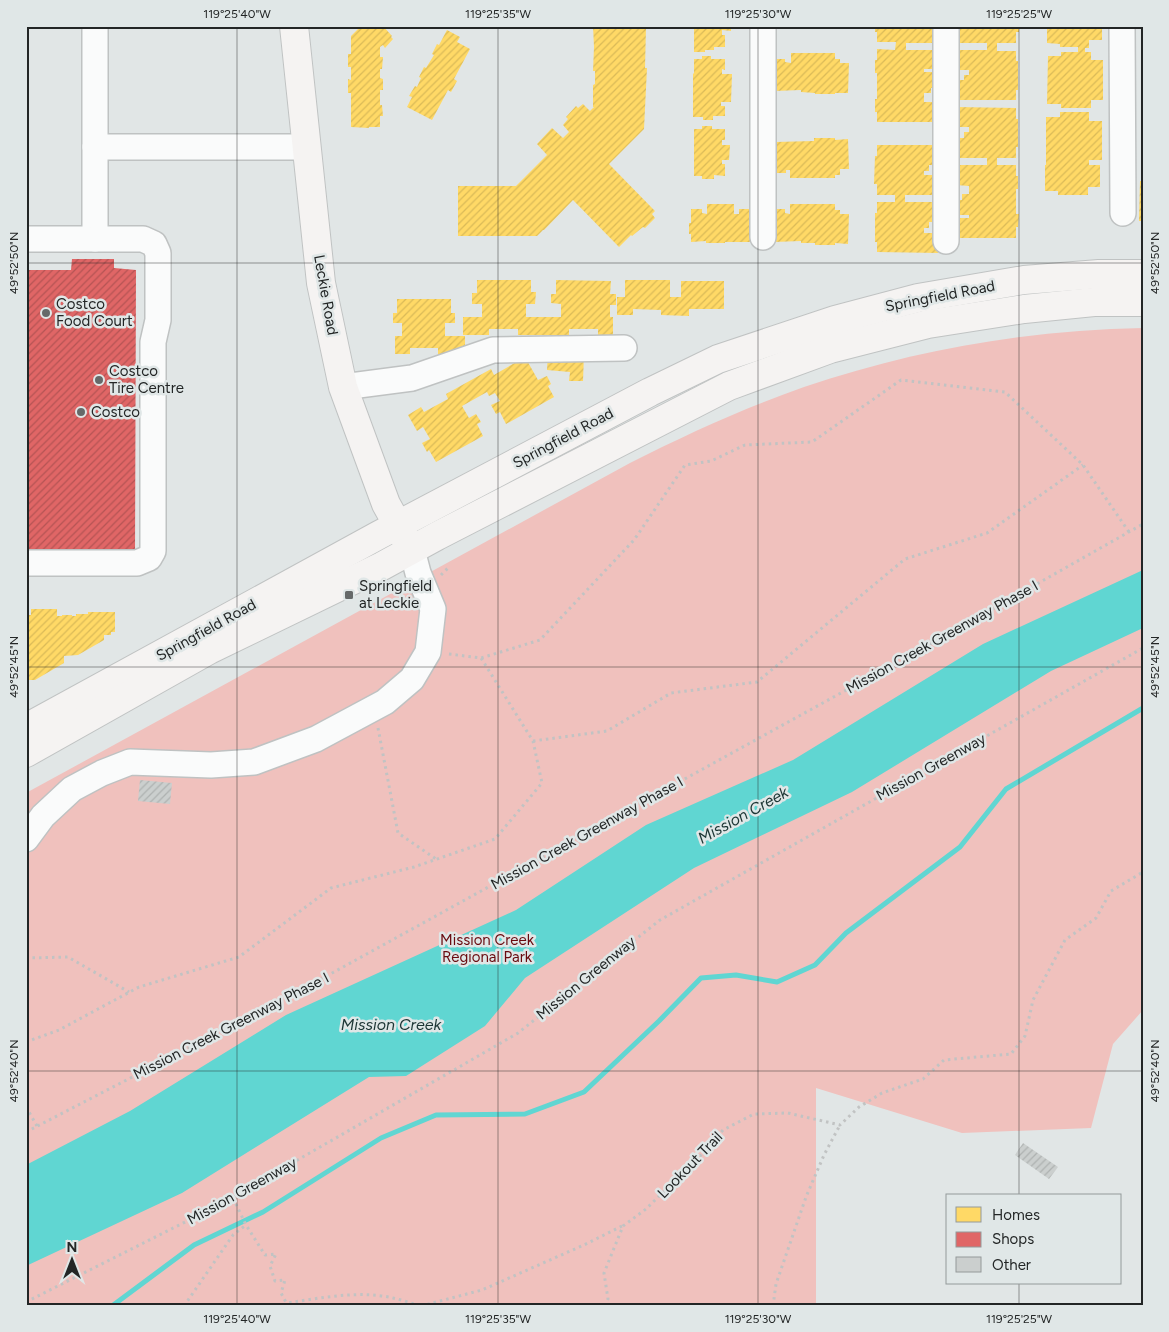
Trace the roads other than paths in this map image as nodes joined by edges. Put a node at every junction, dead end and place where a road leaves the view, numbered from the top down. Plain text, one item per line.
1 (95, 26) edge
2 (294, 26) edge
3 (763, 26) edge
4 (946, 26) edge
5 (1122, 26) edge
6 (95, 147) junction
7 (307, 147) junction
8 (1124, 213) dead end
9 (763, 237) dead end
10 (26, 239) edge
11 (95, 239) junction
12 (946, 241) dead end
13 (1143, 274) edge
14 (1143, 302) edge
15 (624, 348) dead end
16 (344, 387) junction
17 (397, 525) junction
18 (412, 550) junction
19 (26, 563) edge
20 (26, 728) edge
21 (26, 753) edge
22 (26, 839) edge

1 - 6 lane
2 - 7 main road, Leckie Road
3 - 9 lane
4 - 12 lane
5 - 8 lane
6 - 7 lane
6 - 11 lane
7 - 16 main road, Leckie Road
10 - 11 lane
11 - 19 lane
13 - 17 main road, Springfield Road
14 - 18 main road, Springfield Road
15 - 16 lane
16 - 17 main road, Leckie Road
17 - 18 main road, Leckie Road
17 - 20 main road, Springfield Road
18 - 21 main road, Springfield Road
18 - 22 lane

